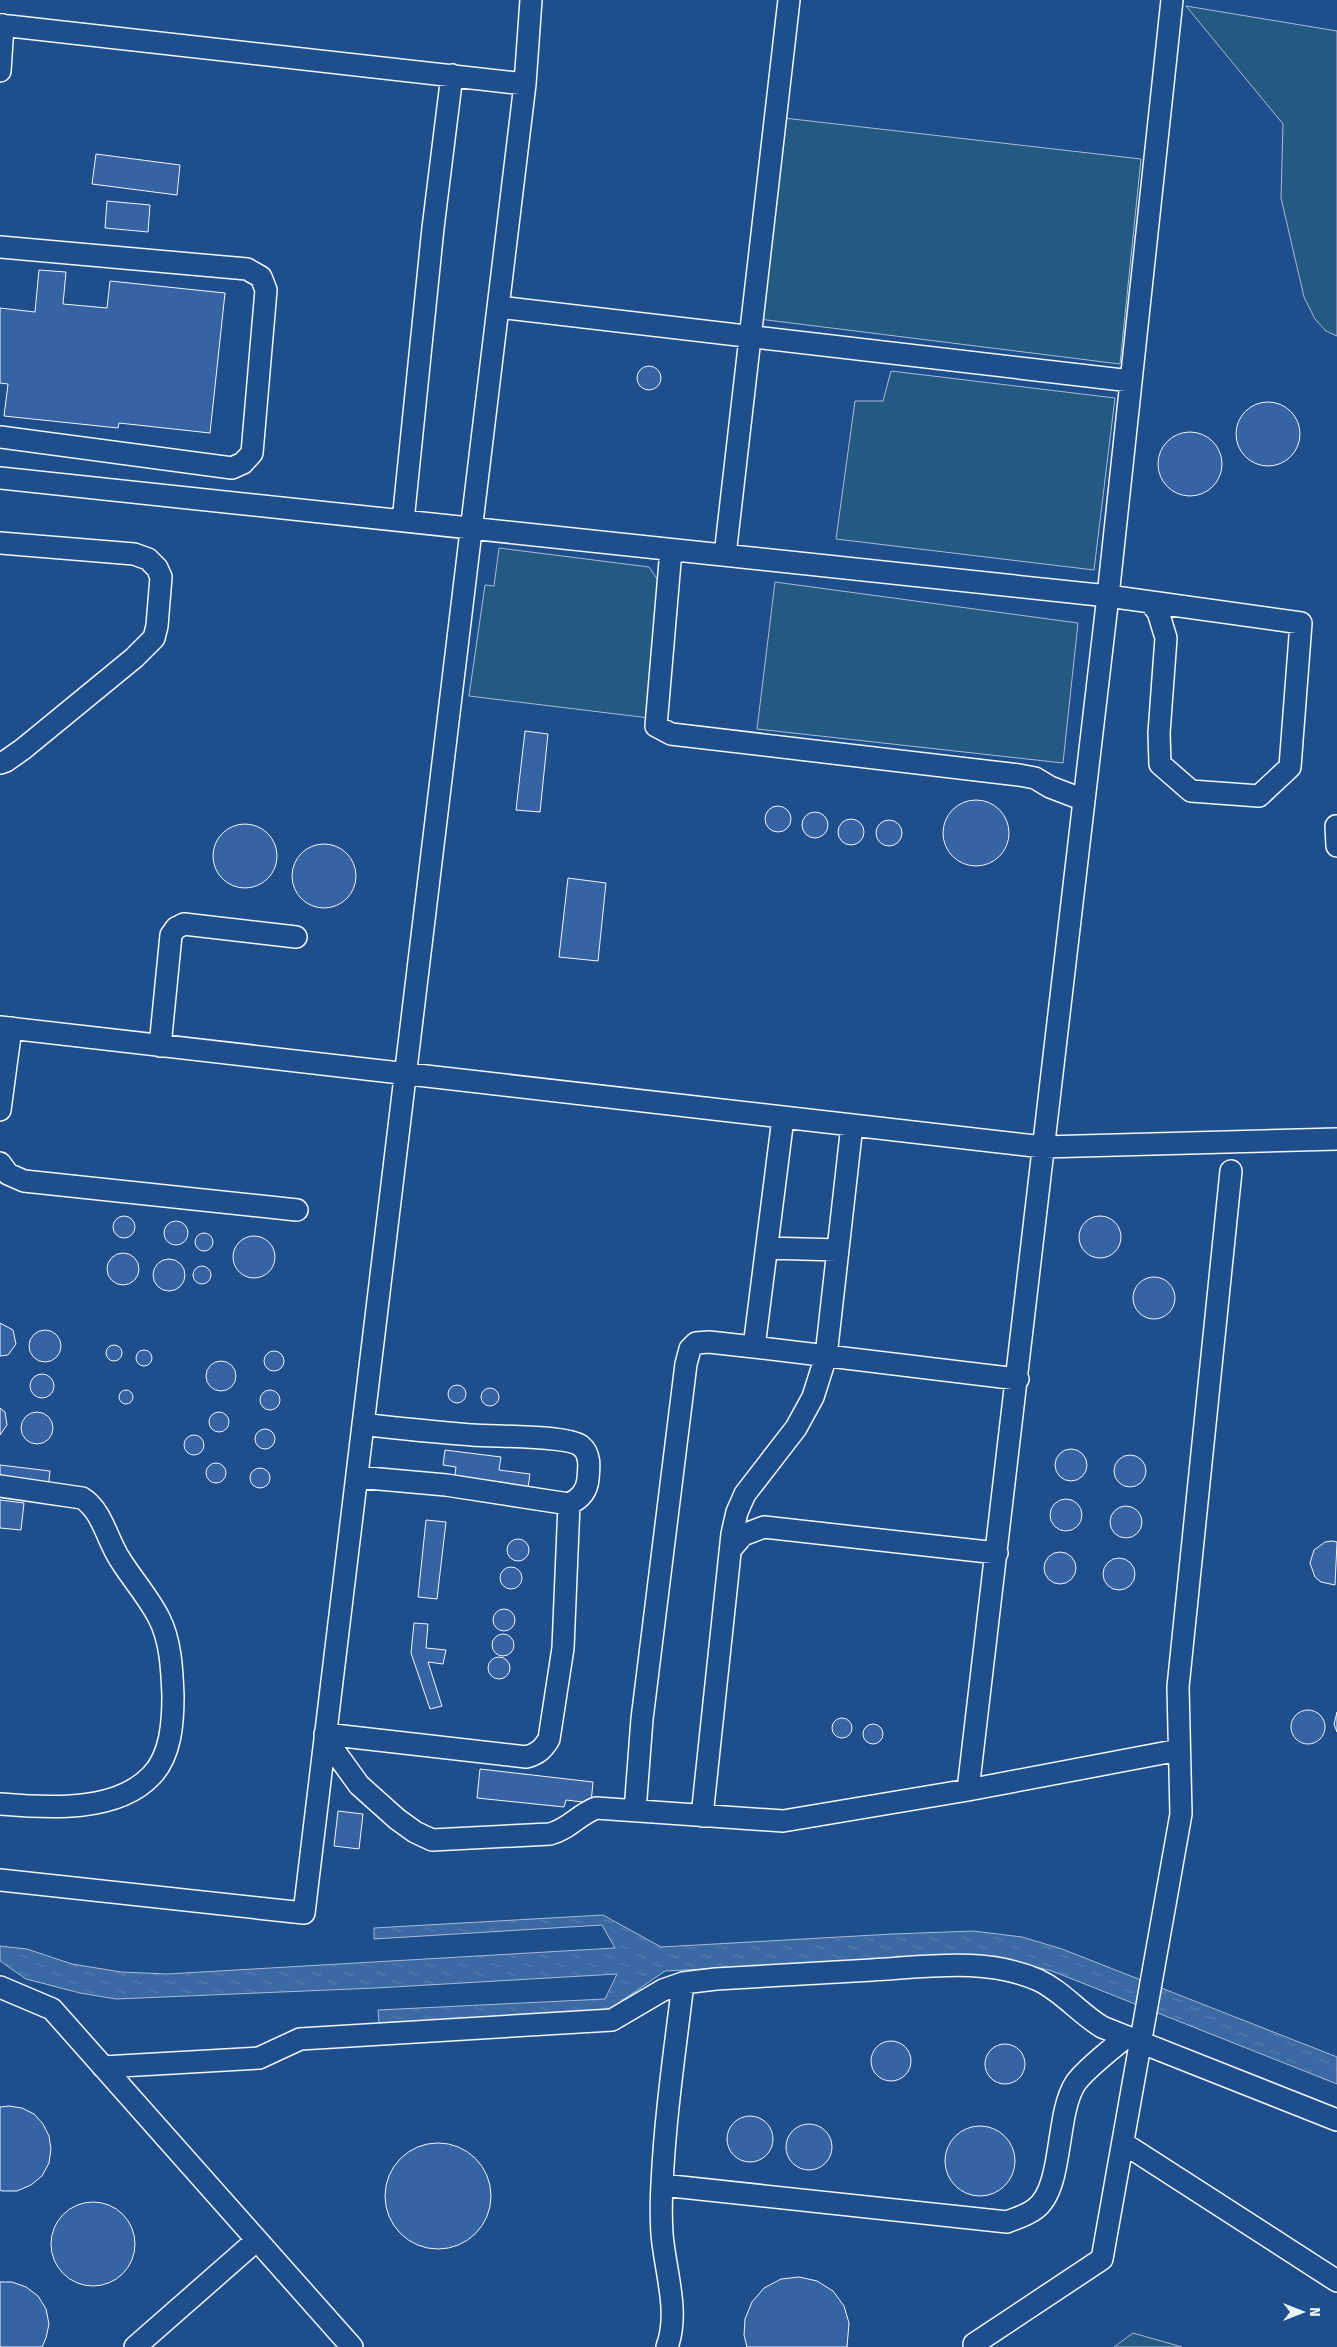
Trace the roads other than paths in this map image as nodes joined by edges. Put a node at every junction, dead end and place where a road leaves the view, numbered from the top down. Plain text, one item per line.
1 (531, 0) edge
2 (789, 0) edge
3 (1172, 0) edge
4 (2, 25) edge
5 (0, 72) edge
6 (452, 76) junction
7 (525, 84) junction
8 (0, 247) edge
9 (498, 307) junction
10 (750, 336) junction
11 (1131, 381) junction
12 (0, 437) edge
13 (0, 478) edge
14 (403, 521) junction
15 (471, 528) junction
16 (0, 543) edge
17 (671, 550) junction
18 (724, 555) junction
19 (1108, 596) junction
20 (1150, 602) junction
21 (0, 763) edge
22 (1084, 800) junction
23 (296, 937) dead end
24 (5, 1028) edge
25 (160, 1046) junction
26 (405, 1075) junction
27 (0, 1110) edge
28 (783, 1118) junction
29 (852, 1125) junction
30 (1337, 1139) edge
31 (1043, 1147) junction
32 (0, 1163) edge
33 (1231, 1171) dead end
34 (297, 1210) dead end
35 (767, 1248) junction
36 (838, 1250) junction
37 (754, 1348) junction
38 (826, 1356) junction
39 (1018, 1379) junction
40 (363, 1424) junction
41 (356, 1477) junction
42 (0, 1486) edge
43 (569, 1504) junction
44 (731, 1549) junction
45 (997, 1553) junction
46 (325, 1736) junction
47 (1179, 1750) junction
48 (968, 1790) junction
49 (0, 1804) edge
50 (634, 1811) junction
51 (702, 1816) junction
52 (0, 1880) edge
53 (682, 1983) junction
54 (2, 1989) edge
55 (1136, 2038) junction
56 (103, 2067) junction
57 (1337, 2120) edge
58 (1123, 2143) junction
59 (662, 2184) junction
60 (257, 2240) junction
61 (1337, 2281) edge
62 (979, 2346) edge
63 (135, 2347) edge
64 (352, 2347) edge
65 (667, 2347) edge

1 - 7 lane
2 - 10 lane
3 - 11 lane
4 - 5 lane
4 - 6 lane
6 - 7 lane
6 - 14 lane
7 - 9 lane
8 - 12 lane
9 - 10 lane
9 - 15 lane
10 - 11 lane
10 - 18 lane
11 - 19 lane
13 - 14 lane
14 - 15 lane
15 - 17 lane
15 - 26 lane
16 - 21 lane
17 - 18 lane
17 - 22 lane
18 - 19 lane
19 - 20 lane
19 - 22 lane
20 - 20 lane
22 - 31 lane
23 - 25 lane
24 - 25 lane
24 - 27 lane
25 - 26 lane
26 - 28 lane
26 - 40 lane
28 - 29 lane
28 - 35 lane
29 - 31 lane
29 - 36 lane
30 - 31 lane
31 - 39 lane
32 - 34 lane
33 - 47 lane
35 - 36 lane
35 - 37 lane
36 - 38 lane
37 - 38 lane
37 - 50 lane
38 - 39 lane
38 - 44 lane
39 - 45 lane
40 - 41 lane
40 - 43 lane
41 - 43 lane
41 - 46 lane
42 - 49 lane
43 - 46 lane
44 - 45 lane
44 - 51 lane
45 - 48 lane
46 - 50 lane
46 - 52 lane
47 - 48 lane
47 - 55 lane
48 - 51 lane
50 - 51 lane
53 - 55 lane
53 - 56 lane
53 - 59 lane
54 - 56 lane
55 - 57 lane
55 - 58 lane
55 - 59 lane
56 - 60 lane
58 - 61 lane
58 - 62 lane
59 - 65 lane
60 - 63 lane
60 - 64 lane

